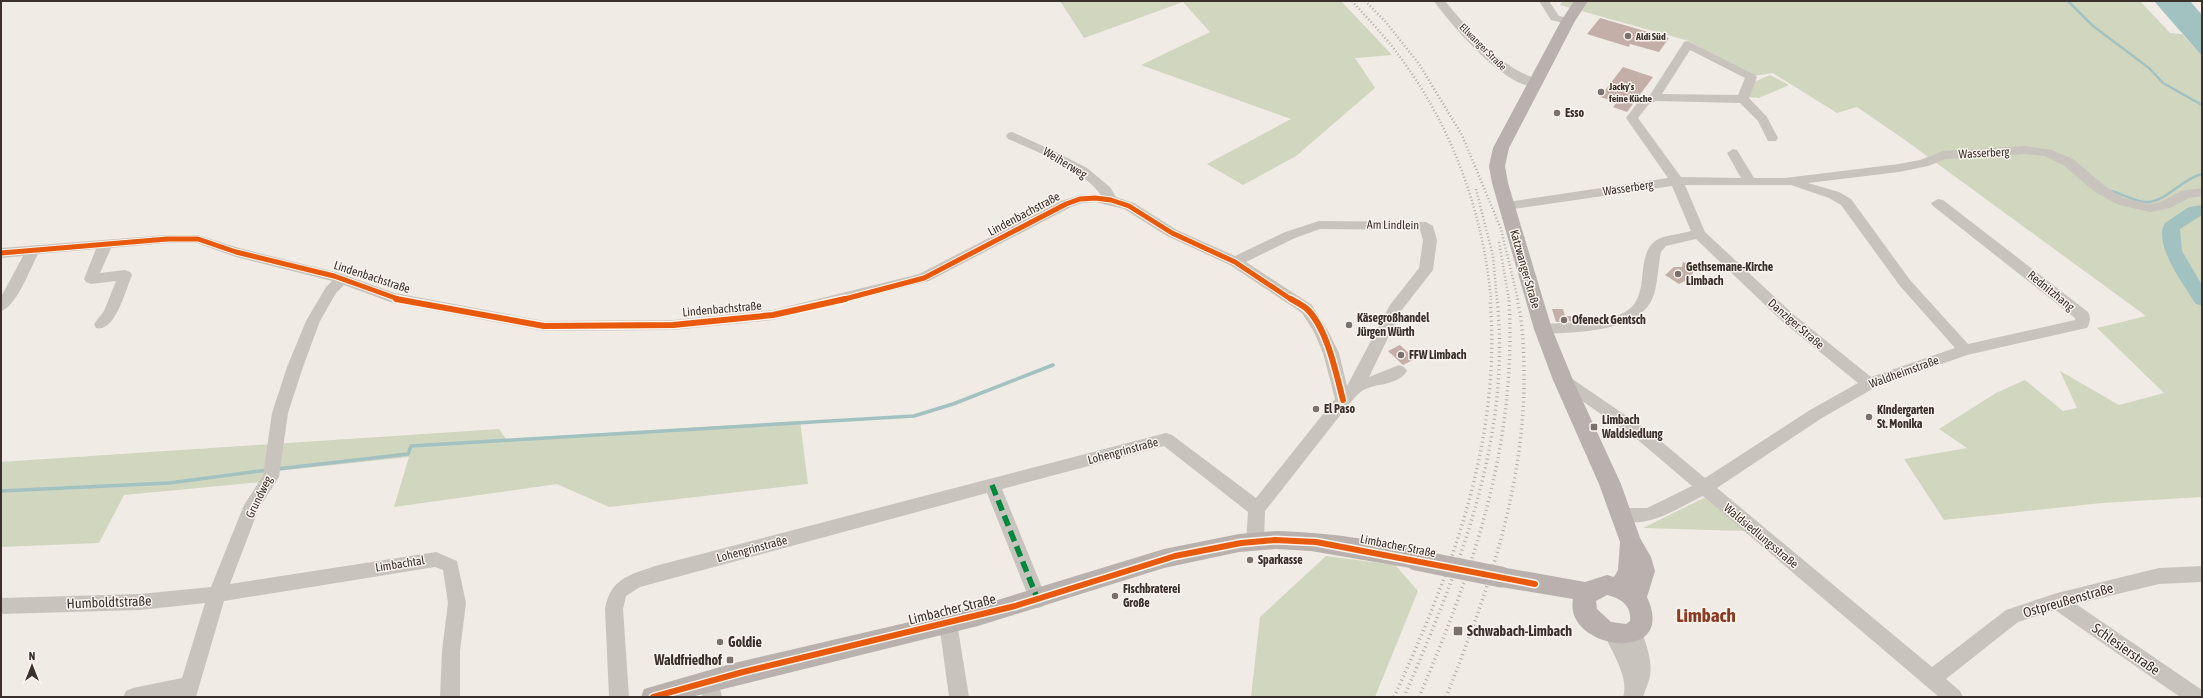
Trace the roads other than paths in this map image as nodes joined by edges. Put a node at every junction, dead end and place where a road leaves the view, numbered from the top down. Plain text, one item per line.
1 (1439, 1) edge
2 (1544, 1) edge
3 (1581, 1) edge
4 (1568, 21) junction
5 (1535, 84) junction
6 (1654, 97) junction
7 (1743, 99) junction
8 (1012, 136) dead end
9 (1772, 138) dead end
10 (1733, 154) dead end
11 (1677, 181) junction
12 (1750, 182) junction
13 (1785, 182) junction
14 (2202, 192) edge
15 (1111, 200) junction
16 (1938, 203) dead end
17 (1507, 206) junction
18 (1699, 234) junction
19 (105, 245) junction
20 (33, 250) junction
21 (1, 253) edge
22 (1235, 262) junction
23 (342, 278) junction
24 (1, 306) edge
25 (101, 324) dead end
26 (1543, 329) junction
27 (1965, 350) junction
28 (1399, 371) dead end
29 (1563, 380) junction
30 (1868, 384) junction
31 (1357, 386) junction
32 (1343, 400) junction
33 (992, 485) junction
34 (1703, 488) junction
35 (1257, 508) junction
36 (1622, 515) junction
37 (1255, 542) junction
38 (2202, 574) edge
39 (1627, 593) junction
40 (217, 594) junction
41 (1038, 600) junction
42 (1586, 601) junction
43 (2057, 601) junction
44 (1, 606) edge
45 (948, 623) junction
46 (1623, 633) junction
47 (1931, 679) junction
48 (711, 688) edge
49 (187, 691) edge
50 (1634, 695) edge
51 (134, 697) edge
52 (450, 697) edge
53 (618, 697) edge
54 (653, 697) edge
55 (960, 697) edge
56 (1953, 697) edge
57 (2196, 697) edge

1 - 5 street, Ellwanger Straße
2 - 4 street
3 - 4 main road, Katzwanger Straße
4 - 5 main road, Katzwanger Straße
5 - 17 main road, Katzwanger Straße
6 - 7 street
6 - 7 street
6 - 11 street, Danziger Straße
7 - 9 street
8 - 15 street, Weiherweg
10 - 12 street
11 - 12 street, Wasserberg
11 - 17 street, Wasserberg
11 - 18 street, Danziger Straße
12 - 13 street, Wasserberg
13 - 14 street, Wasserberg
13 - 27 street
15 - 22 street, Lindenbachstraße
15 - 23 street, Lindenbachstraße
16 - 27 street, Rednitzhang
17 - 26 main road, Katzwanger Straße
18 - 26 street
18 - 30 street, Danziger Straße
19 - 20 street, Lindenbachstraße
19 - 23 street, Lindenbachstraße
19 - 25 street
20 - 21 street, Lindenbachstraße
20 - 24 street
22 - 31 street, Am Lindlein
22 - 32 street, Lindenbachstraße
23 - 40 street, Grundweg
26 - 29 main road, Katzwanger Straße
27 - 30 street, Waldheimstraße
28 - 31 street
29 - 34 street, Waldsiedlungsstraße
29 - 36 main road, Katzwanger Straße
30 - 34 street, Waldheimstraße
31 - 32 street
32 - 35 street
33 - 35 street, Lohengrinstraße
33 - 41 street
33 - 53 street, Lohengrinstraße
34 - 36 street, Waldheimstraße
34 - 47 street, Waldsiedlungsstraße
35 - 37 street
36 - 39 main road, Katzwanger Straße
37 - 41 main road, Limbacher Straße
37 - 42 main road, Limbacher Straße, bridge
38 - 43 street, Ostpreußenstraße
39 - 42 main road
39 - 46 main road
40 - 44 street, Humboldtstraße
40 - 49 street, Grundweg
40 - 52 street, Limbachtal
41 - 45 main road, Limbacher Straße
42 - 46 main road
43 - 47 street, Ostpreußenstraße
43 - 57 street, Schlesierstraße
45 - 48 main road, Limbacher Straße
45 - 55 street
46 - 50 street
47 - 56 street, Waldsiedlungsstraße
48 - 54 main road, Limbacher Straße
49 - 51 street

